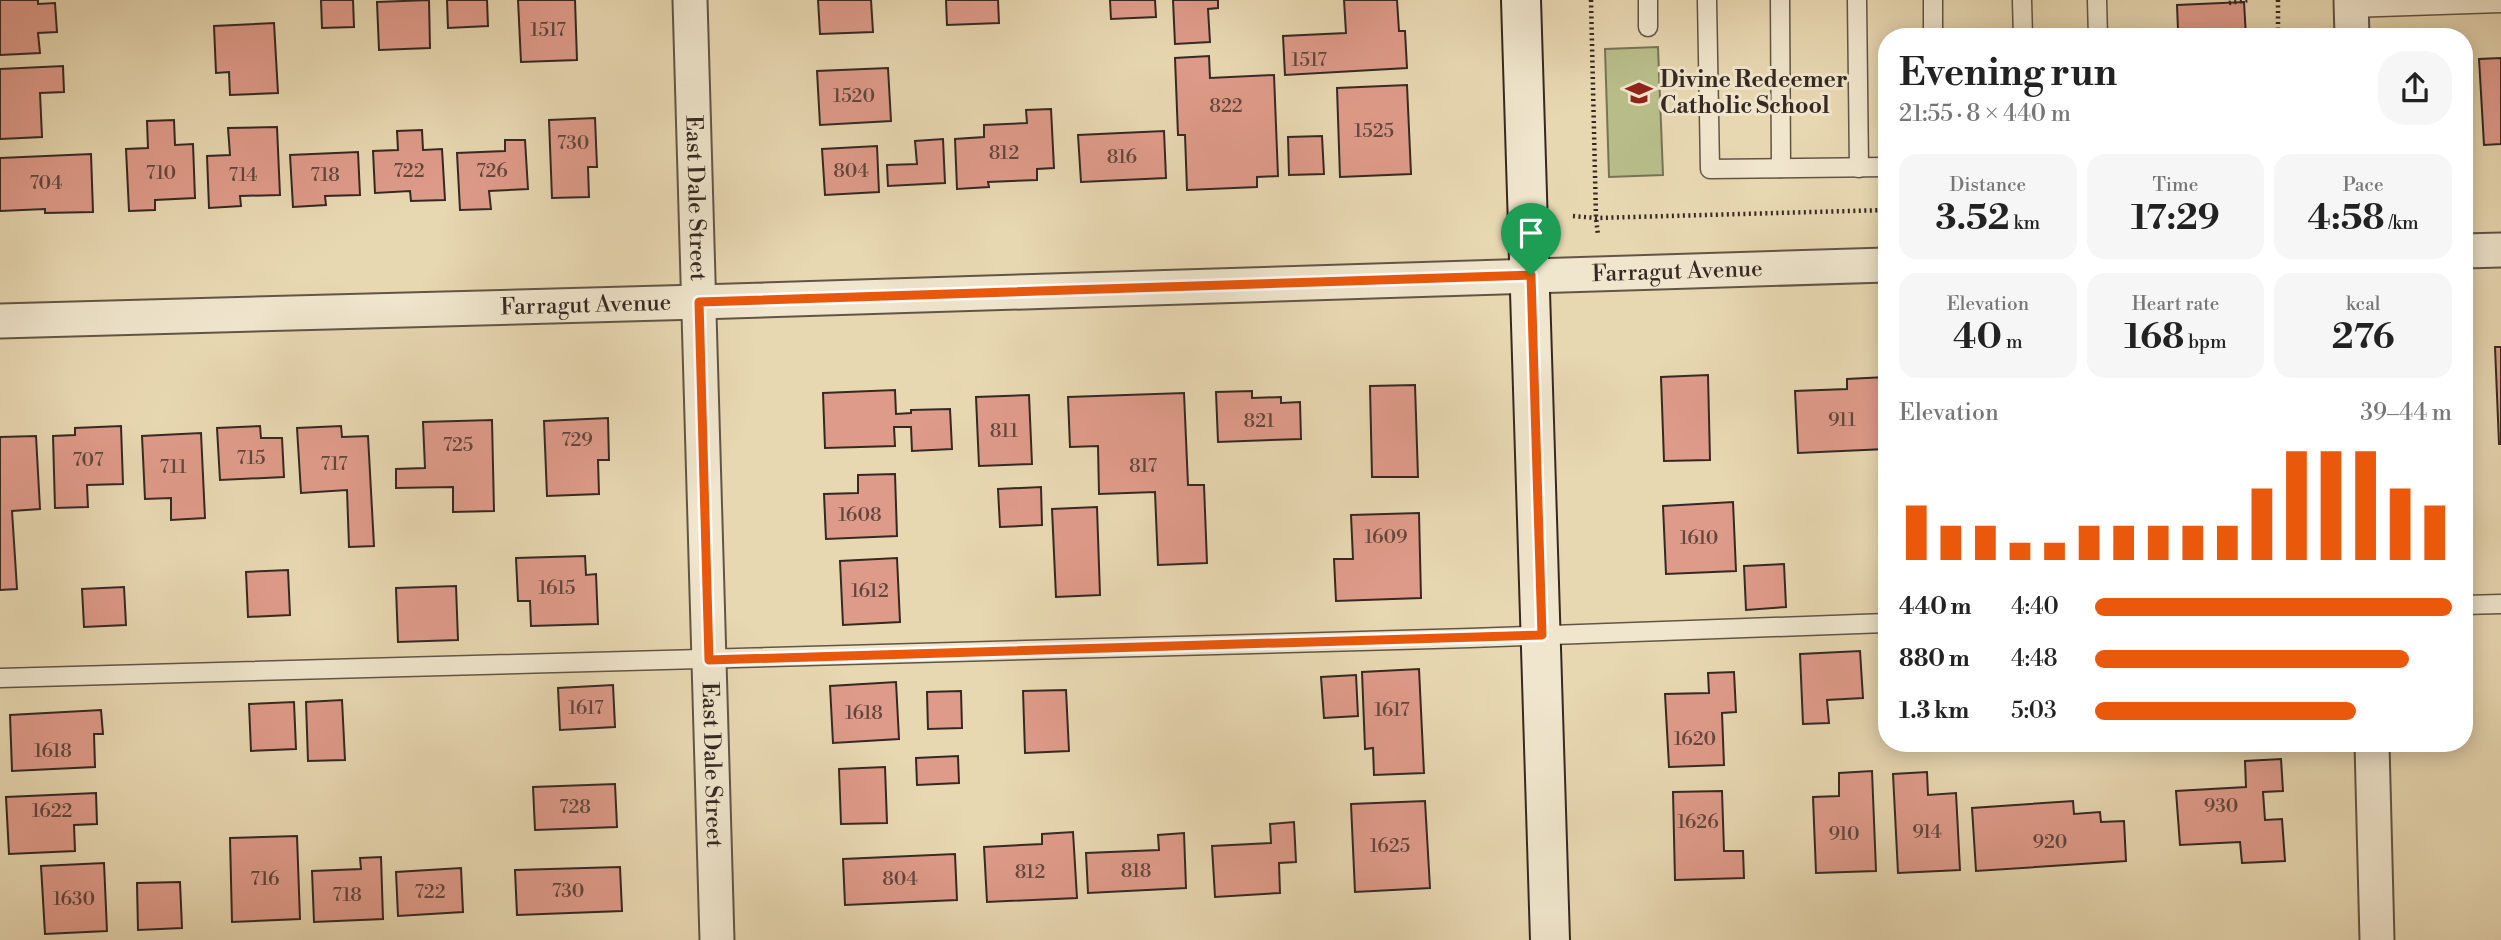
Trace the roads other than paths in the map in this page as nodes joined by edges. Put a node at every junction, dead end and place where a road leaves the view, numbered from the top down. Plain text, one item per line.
1 (690, 0) edge
2 (1521, 0) edge
3 (1648, 0) edge
4 (1707, 0) edge
5 (1780, 0) edge
6 (1857, 0) edge
7 (1933, 0) edge
8 (2022, 0) edge
9 (2097, 0) edge
10 (2501, 3) edge
11 (2351, 15) edge
12 (1648, 27) dead end
13 (1933, 28) edge
14 (2023, 28) edge
15 (2098, 28) edge
16 (1878, 167) edge
17 (1859, 168) junction
18 (1781, 169) junction
19 (2501, 250) edge
20 (2473, 251) edge
21 (1878, 265) edge
22 (1531, 275) junction
23 (699, 302) junction
24 (0, 321) edge
25 (2501, 604) edge
26 (2473, 605) edge
27 (1878, 624) edge
28 (1542, 635) junction
29 (709, 660) junction
30 (0, 678) edge
31 (2372, 752) edge
32 (717, 940) edge
33 (1550, 940) edge
34 (2377, 940) edge

1 - 23 street, East Dale Street
2 - 22 street
3 - 12 lane
4 - 18 lane
5 - 18 lane
6 - 17 lane
7 - 13 lane
8 - 14 lane
9 - 15 lane
10 - 11 lane
16 - 17 lane
17 - 18 lane
19 - 20 street
21 - 22 street, Farragut Avenue
22 - 23 street, Farragut Avenue
22 - 28 street
23 - 24 street, Farragut Avenue
23 - 29 street, East Dale Street
25 - 26 lane
27 - 28 lane
28 - 29 lane
28 - 33 street
29 - 30 lane
29 - 32 street, East Dale Street
31 - 34 street

